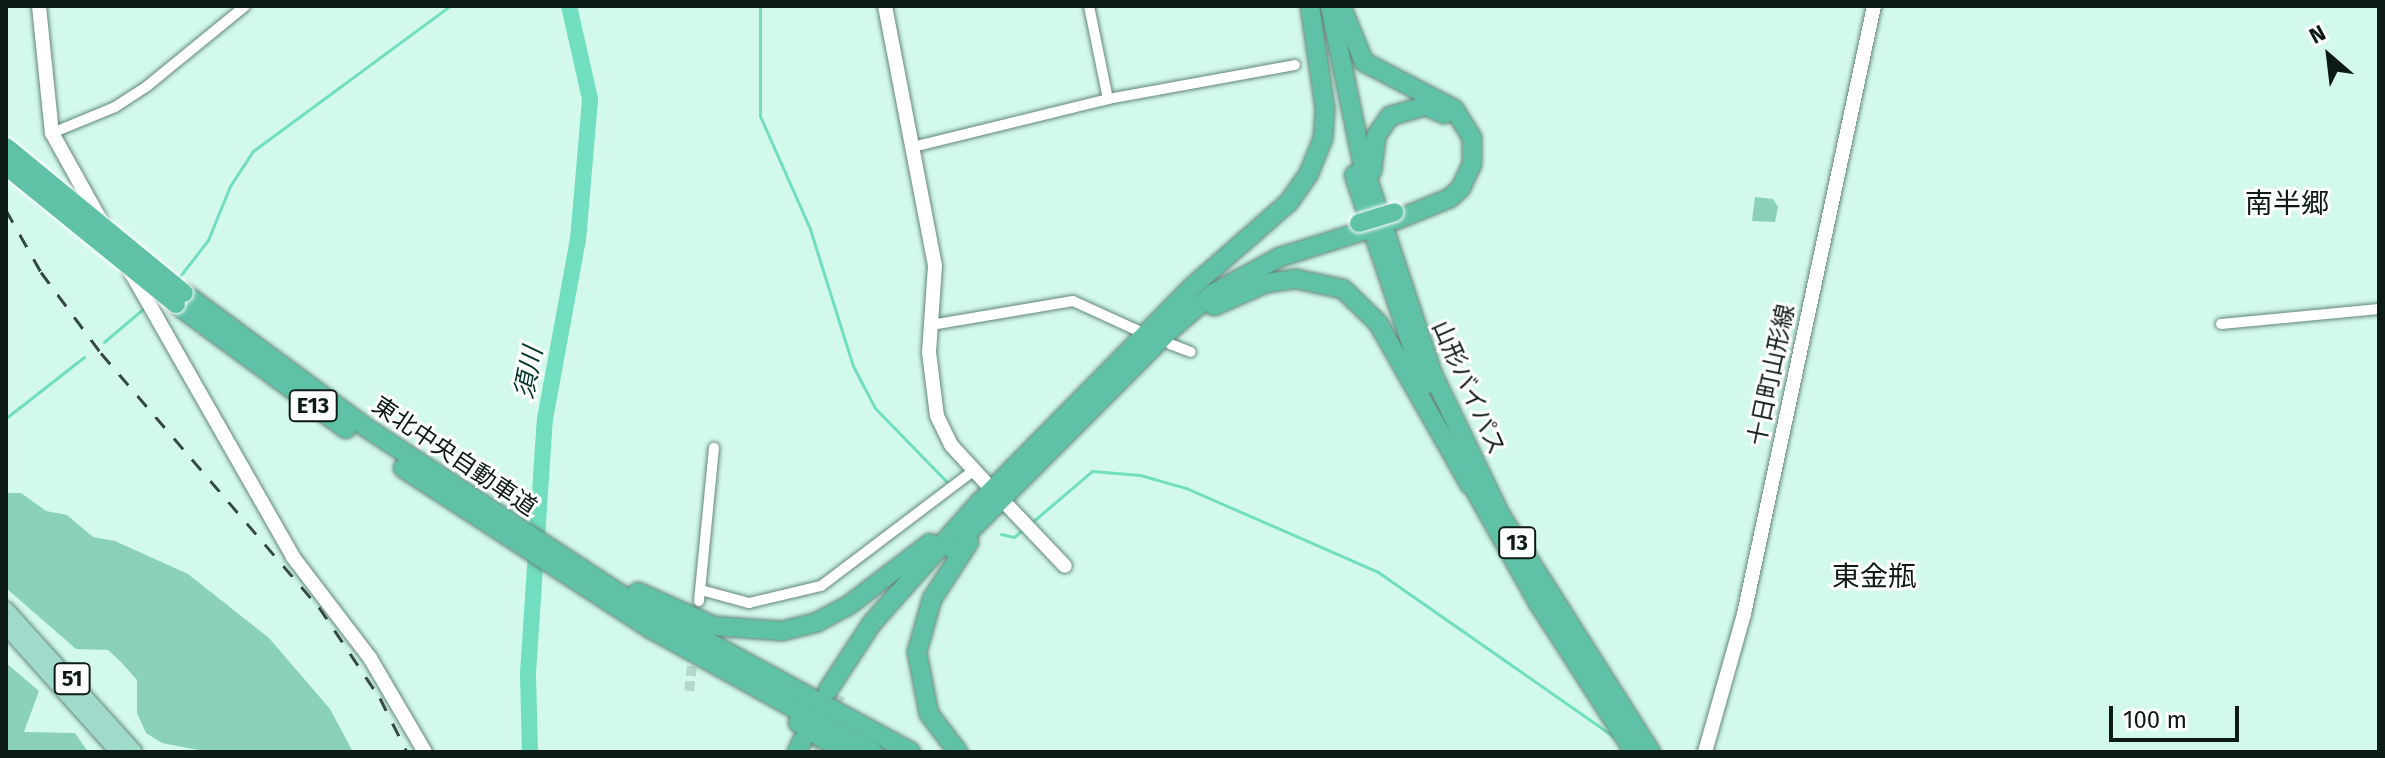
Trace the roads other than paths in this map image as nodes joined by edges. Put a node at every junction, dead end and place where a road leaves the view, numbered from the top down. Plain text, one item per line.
1 (39, 6) edge
2 (245, 6) edge
3 (885, 6) edge
4 (1089, 6) edge
5 (1310, 6) edge
6 (1318, 6) edge
7 (1330, 6) edge
8 (1341, 6) edge
9 (1874, 6) edge
10 (1295, 65) dead end
11 (1108, 99) junction
12 (52, 133) junction
13 (6, 147) edge
14 (913, 147) junction
15 (6, 166) edge
16 (1371, 191) junction
17 (1395, 216) junction
18 (1361, 227) junction
19 (180, 298) junction
20 (2379, 309) edge
21 (2221, 324) dead end
22 (931, 325) junction
23 (1144, 334) junction
24 (1168, 338) junction
25 (1191, 352) dead end
26 (714, 448) dead end
27 (973, 471) junction
28 (987, 484) dead end
29 (457, 497) junction
30 (1478, 498) junction
31 (1009, 507) dead end
32 (984, 508) junction
33 (1065, 566) dead end
34 (6, 610) edge
35 (654, 620) junction
36 (6, 626) edge
37 (832, 692) tunnel mouth
38 (119, 752) edge
39 (134, 752) edge
40 (425, 752) edge
41 (843, 752) edge
42 (873, 752) edge
43 (911, 752) edge
44 (958, 752) edge
45 (1634, 752) edge
46 (1651, 752) edge
47 (1705, 752) edge

1 - 12 street
2 - 12 street
3 - 14 street
4 - 11 street
5 - 23 highway
6 - 30 highway, 山形バイパス / 13
7 - 16 highway, 山形バイパス / 13
8 - 17 highway
9 - 47 street, 十日町山形線
10 - 11 street
11 - 14 street
12 - 40 street
13 - 19 highway, 東北中央自動車道 / E13, bridge
14 - 22 street
15 - 19 highway, 東北中央自動車道 / E13, bridge
16 - 17 highway
16 - 46 highway, 山形バイパス / 13
17 - 18 highway
18 - 23 highway
18 - 24 highway
19 - 29 highway, 東北中央自動車道 / E13
20 - 21 street
22 - 23 street
22 - 27 street
23 - 32 highway
24 - 25 street
24 - 30 highway
24 - 32 highway
26 - 27 street
27 - 28 street
29 - 35 highway, 東北中央自動車道 / E13
29 - 35 highway, 東北中央自動車道 / E13
30 - 45 highway, 山形バイパス / 13
31 - 33 street
32 - 35 highway
32 - 37 highway
32 - 44 highway
34 - 39 main road, 51
35 - 41 highway
35 - 42 highway, 東北中央自動車道 / E13
35 - 43 highway, 東北中央自動車道 / E13
36 - 38 main road, 51

